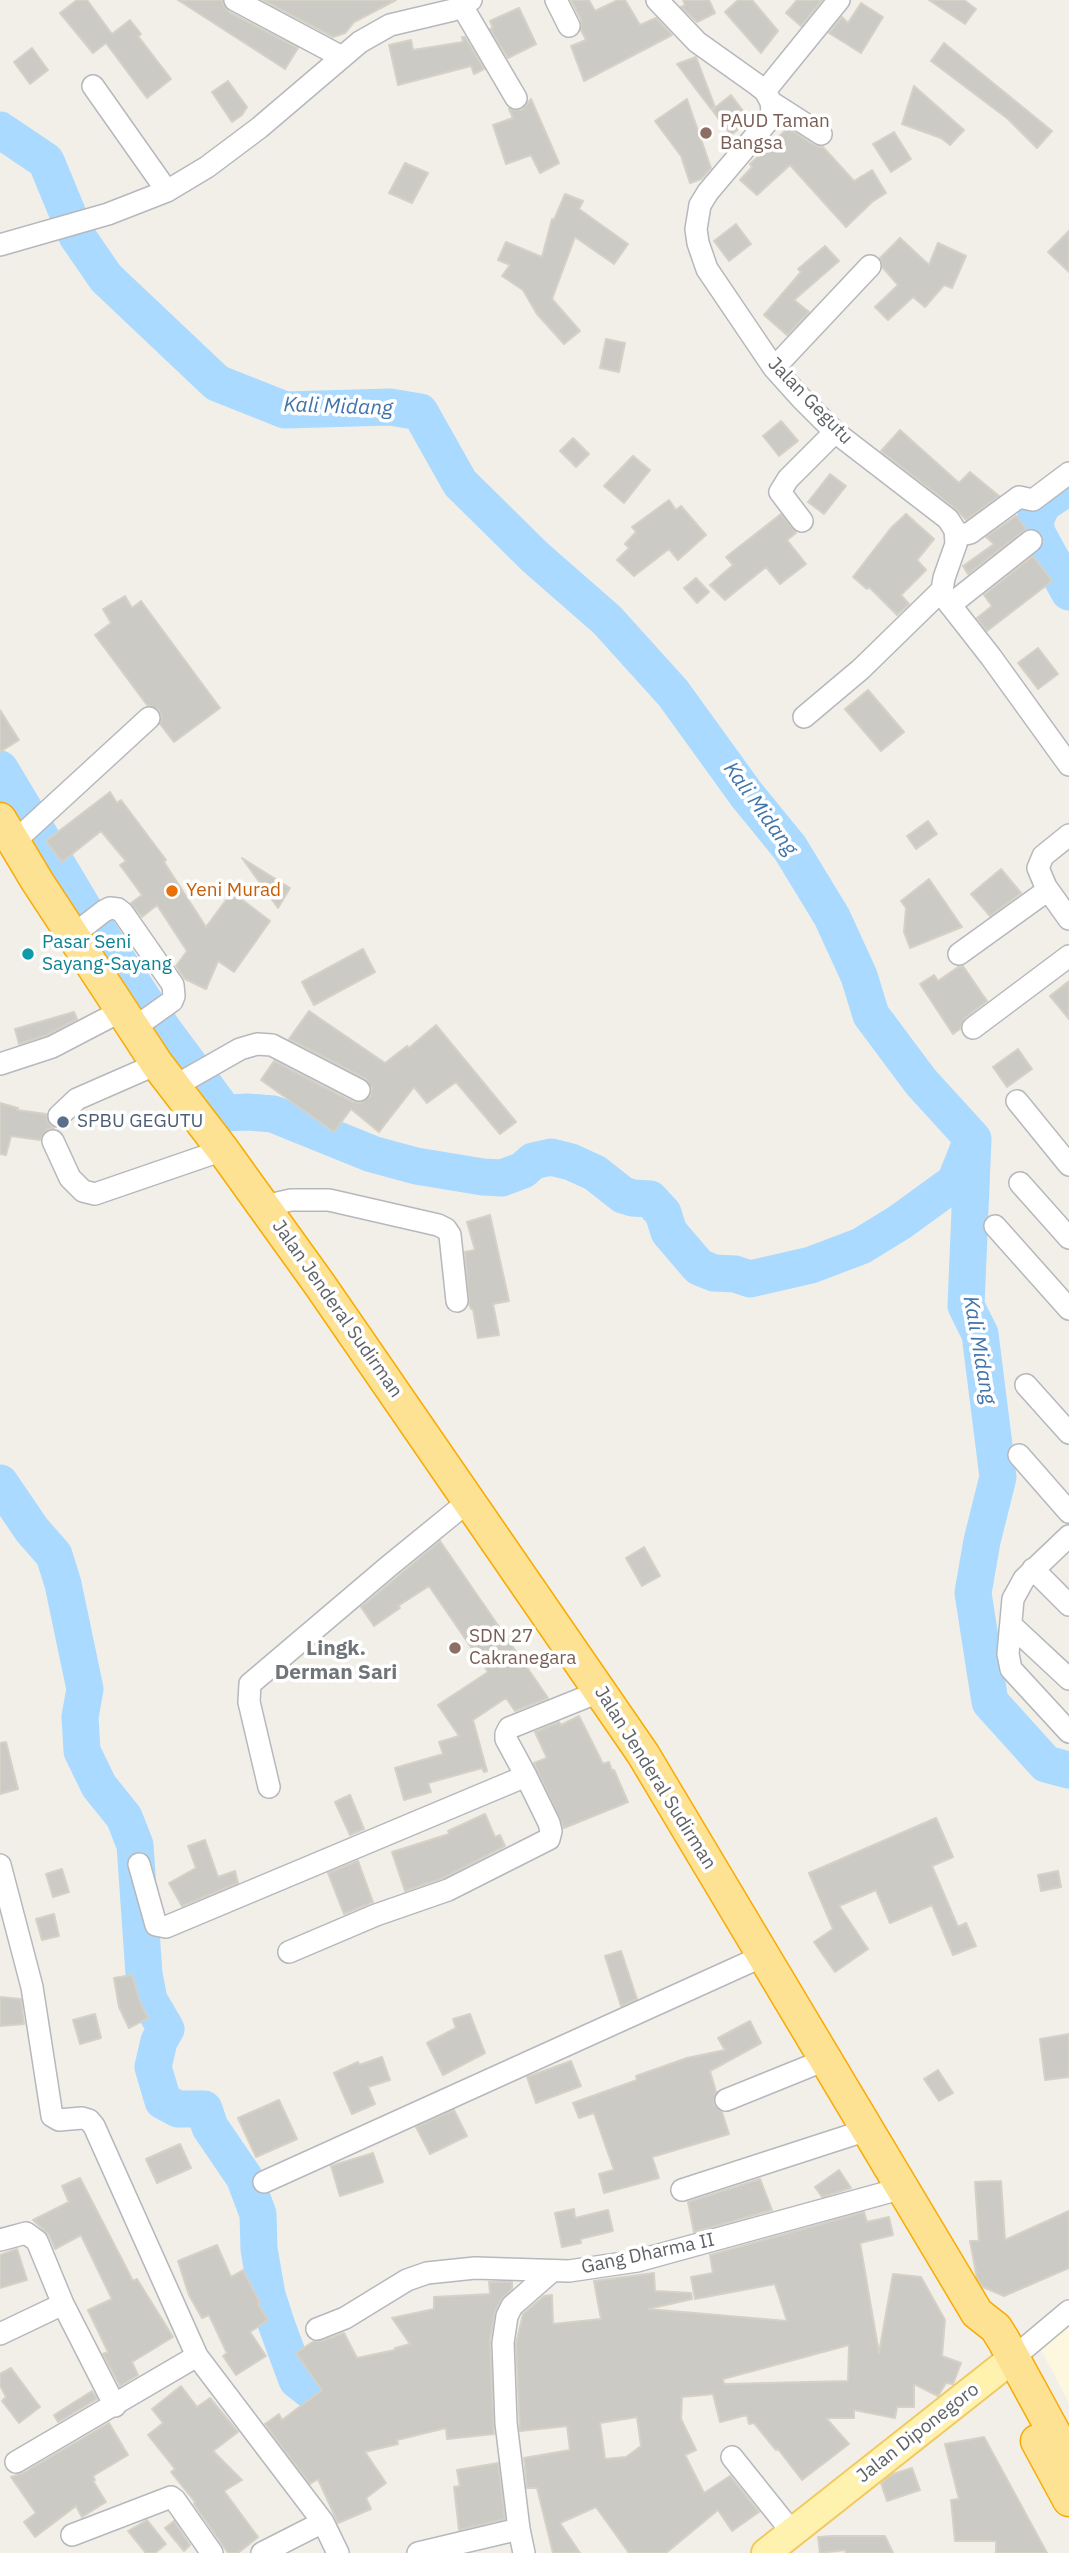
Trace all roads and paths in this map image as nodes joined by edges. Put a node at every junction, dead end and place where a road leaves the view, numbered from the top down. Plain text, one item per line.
1 (235, 0) edge
2 (556, 0) edge
3 (657, 0) edge
4 (839, 0) edge
5 (467, 3) edge
6 (569, 26) dead end
7 (342, 57) junction
8 (93, 86) dead end
9 (768, 97) junction
10 (516, 99) dead end
11 (821, 134) dead end
12 (167, 191) junction
13 (0, 246) edge
14 (870, 266) dead end
15 (774, 368) junction
16 (835, 432) junction
17 (1069, 473) edge
18 (802, 520) dead end
19 (956, 536) junction
20 (1031, 541) dead end
21 (946, 598) junction
22 (804, 717) dead end
23 (149, 718) dead end
24 (1069, 765) edge
25 (21, 827) edge
26 (1069, 835) edge
27 (1048, 890) junction
28 (1069, 919) edge
29 (79, 930) junction
30 (960, 954) dead end
31 (1069, 956) edge
32 (135, 1018) junction
33 (973, 1028) dead end
34 (0, 1064) edge
35 (183, 1073) junction
36 (359, 1090) dead end
37 (1017, 1101) dead end
38 (59, 1116) dead end
39 (53, 1141) dead end
40 (223, 1150) junction
41 (1069, 1165) edge
42 (1020, 1184) dead end
43 (264, 1206) junction
44 (995, 1226) dead end
45 (1069, 1238) edge
46 (457, 1301) dead end
47 (1069, 1308) edge
48 (1026, 1385) dead end
49 (1069, 1433) edge
50 (1019, 1455) dead end
51 (470, 1500) junction
52 (1069, 1512) edge
53 (1069, 1536) edge
54 (1034, 1569) junction
55 (1069, 1605) edge
56 (1011, 1625) junction
57 (1069, 1679) edge
58 (601, 1691) junction
59 (1069, 1732) edge
60 (526, 1776) junction
61 (269, 1787) dead end
62 (139, 1864) dead end
63 (0, 1865) edge
64 (6, 1909) edge
65 (289, 1952) dead end
66 (763, 1956) junction
67 (825, 2060) junction
68 (726, 2100) dead end
69 (867, 2130) junction
70 (264, 2182) dead end
71 (903, 2188) junction
72 (682, 2190) dead end
73 (0, 2240) edge
74 (552, 2271) junction
75 (63, 2304) junction
76 (1069, 2311) edge
77 (317, 2329) dead end
78 (0, 2334) edge
79 (197, 2356) junction
80 (1006, 2364) junction
81 (115, 2406) junction
82 (732, 2457) dead end
83 (1069, 2460) edge
84 (16, 2462) dead end
85 (1069, 2500) edge
86 (323, 2522) junction
87 (519, 2529) junction
88 (792, 2532) junction
89 (72, 2535) dead end
90 (212, 2553) edge
91 (262, 2553) edge
92 (338, 2553) edge
93 (418, 2553) edge
94 (524, 2553) edge
95 (768, 2553) edge

1 - 7 street
2 - 6 street
3 - 9 street
4 - 9 street, Jalan Gegutu
5 - 7 street
5 - 10 street
7 - 12 street
8 - 12 street
9 - 11 street
9 - 15 street, Jalan Gegutu
12 - 13 street
14 - 15 street
15 - 16 street, Jalan Gegutu
16 - 18 street
16 - 19 street, Jalan Gegutu
17 - 19 street
19 - 21 street
20 - 21 street
21 - 22 street
21 - 24 street
23 - 25 street
25 - 29 highway, Jalan Jenderal Sudirman
26 - 27 street
27 - 28 street
27 - 30 street
29 - 32 highway, Jalan Jenderal Sudirman
29 - 32 street
31 - 33 street
32 - 34 street
32 - 35 highway, Jalan Jenderal Sudirman
35 - 36 street
35 - 38 street
35 - 40 highway, Jalan Jenderal Sudirman
37 - 41 street
39 - 40 street
40 - 43 highway, Jalan Jenderal Sudirman
42 - 45 street
43 - 46 street
43 - 51 highway, Jalan Jenderal Sudirman
44 - 47 street
48 - 49 street
50 - 52 street
51 - 58 highway, Jalan Jenderal Sudirman
51 - 61 street
53 - 54 street
54 - 55 street
54 - 56 street
56 - 57 street
56 - 59 street
58 - 60 street
58 - 66 highway, Jalan Jenderal Sudirman
60 - 62 street
60 - 65 street
63 - 64 street
64 - 79 street
66 - 67 highway, Jalan Jenderal Sudirman
66 - 70 street
67 - 68 street
67 - 69 highway, Jalan Jenderal Sudirman
69 - 71 highway, Jalan Jenderal Sudirman
69 - 72 street
71 - 74 street, Gang Dharma II
71 - 80 highway, Jalan Jenderal Sudirman
73 - 75 street
74 - 77 street, Gang Dharma II
74 - 87 street
75 - 78 street
75 - 81 street
76 - 80 street, Jalan Diponegoro
79 - 81 street
79 - 86 street
80 - 83 highway
80 - 85 highway
80 - 88 main road, Jalan Diponegoro
81 - 84 street
82 - 88 street
86 - 91 street
86 - 92 street
87 - 93 street
87 - 94 street
88 - 95 main road, Jalan Diponegoro
89 - 90 street

